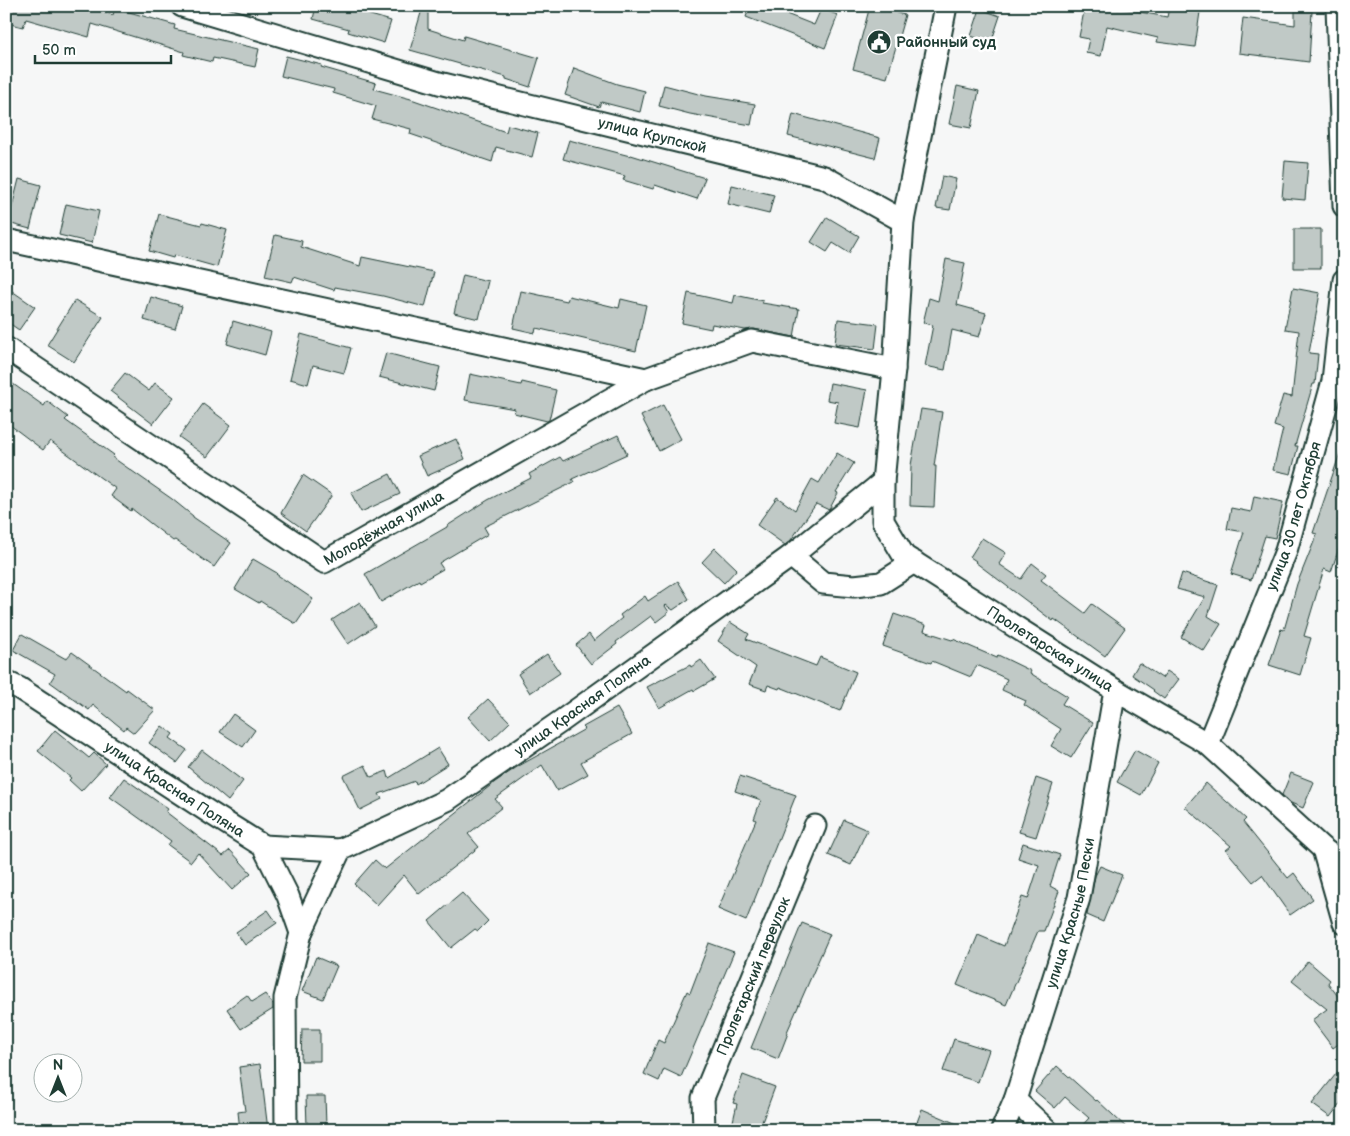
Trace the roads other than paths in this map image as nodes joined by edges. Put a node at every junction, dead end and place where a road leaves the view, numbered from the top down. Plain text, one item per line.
1 (182, 6) edge
2 (946, 6) edge
3 (1338, 6) edge
4 (1344, 206) edge
5 (903, 221) junction
6 (6, 240) edge
7 (1344, 280) edge
8 (6, 348) edge
9 (894, 369) junction
10 (646, 379) junction
11 (883, 482) junction
12 (791, 556) junction
13 (914, 562) junction
14 (6, 682) edge
15 (1115, 690) junction
16 (1208, 744) junction
17 (814, 826) dead end
18 (263, 846) junction
19 (1323, 849) junction
20 (340, 850) junction
21 (1344, 864) edge
22 (1344, 923) edge
23 (301, 933) junction
24 (1015, 1100) junction
25 (286, 1130) edge
26 (704, 1130) edge
27 (1002, 1130) edge
28 (1047, 1130) edge

1 - 5 street, улица Крупской
2 - 5 street
3 - 4 street
5 - 9 street, Пролетарская улица
6 - 10 street
7 - 16 street, улица 30 лет Октября
8 - 10 street, Молодёжная улица
9 - 10 street, Молодёжная улица
9 - 11 street, Пролетарская улица
11 - 12 street, улица Красная Поляна
11 - 13 street, Пролетарская улица
12 - 13 street
12 - 20 street, улица Красная Поляна
13 - 15 street, Пролетарская улица
14 - 18 street, улица Красная Поляна
15 - 16 street, Пролетарская улица
15 - 24 street, улица Красные Пески
16 - 19 street, Пролетарская улица
17 - 26 street, Пролетарский переулок
18 - 20 street
18 - 23 street
19 - 21 street, Пролетарская улица
19 - 22 street
20 - 23 street
23 - 25 street
24 - 27 street, улица Красные Пески
24 - 28 street

